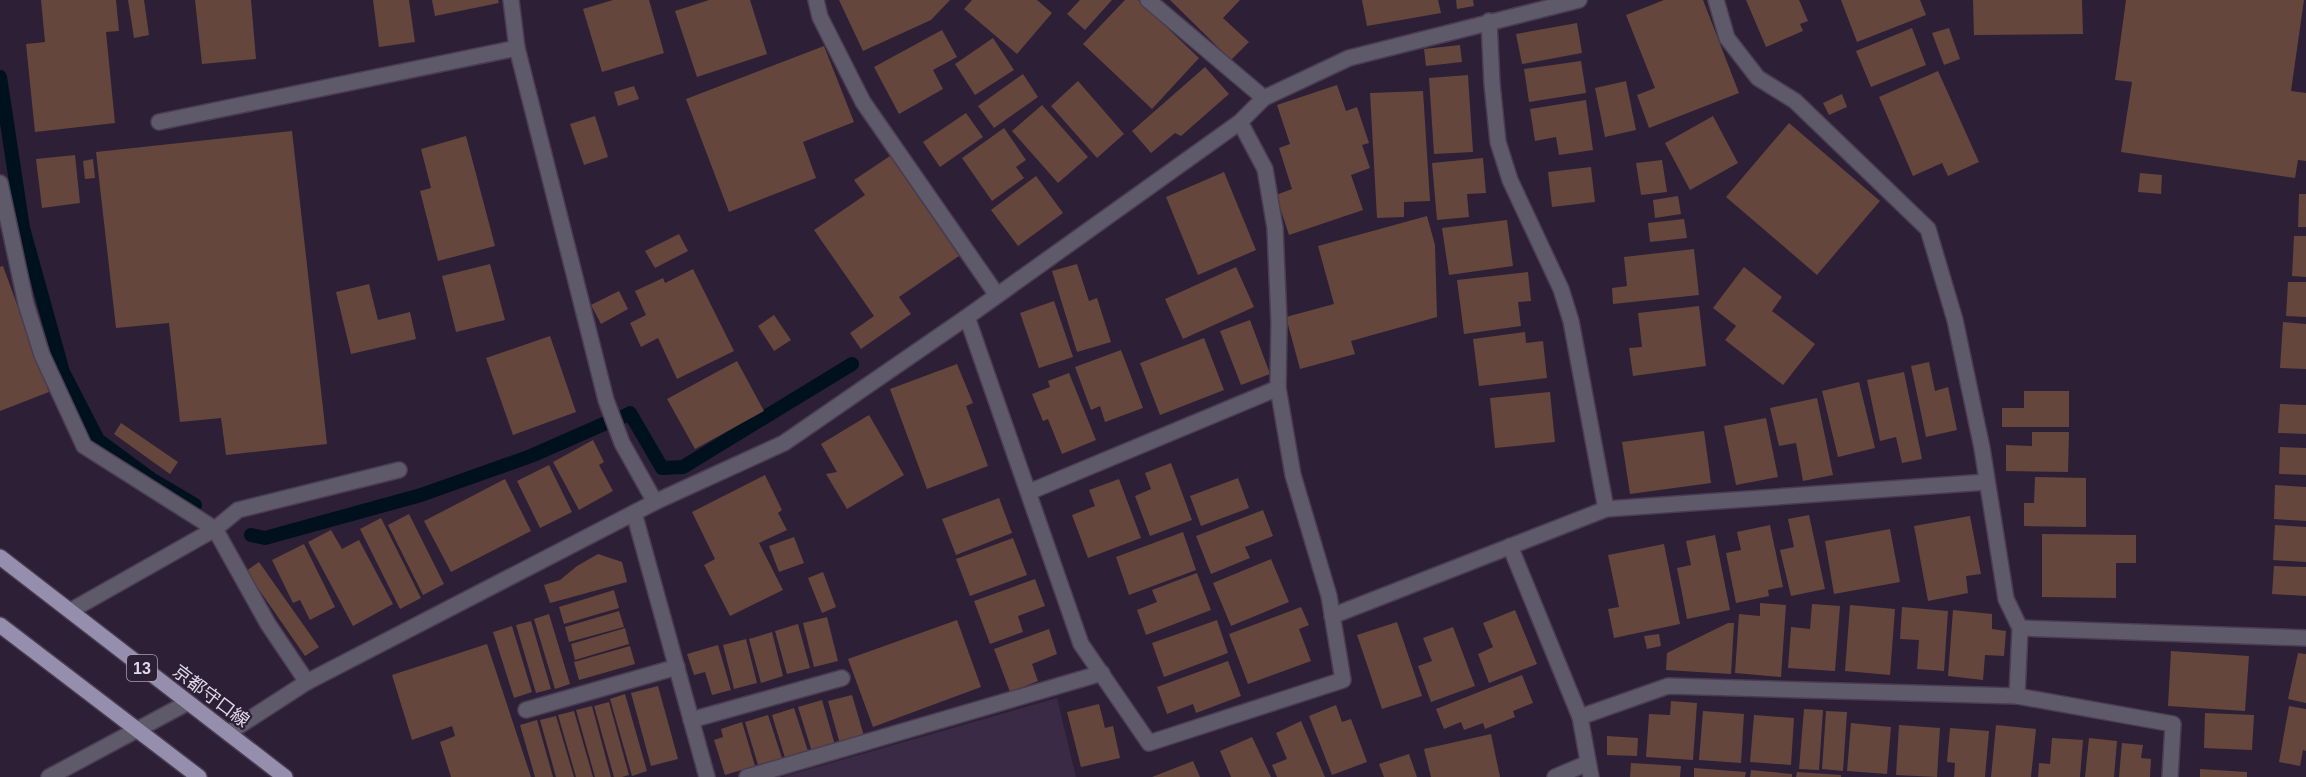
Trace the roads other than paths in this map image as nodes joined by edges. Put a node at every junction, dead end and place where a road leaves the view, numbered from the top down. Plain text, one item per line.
1 (511, 0) edge
2 (816, 0) edge
3 (1148, 0) edge
4 (1579, 0) edge
5 (1716, 0) edge
6 (1490, 21) junction
7 (517, 48) junction
8 (1264, 98) junction
9 (159, 122) dead end
10 (1240, 122) junction
11 (0, 183) edge
12 (997, 295) junction
13 (967, 317) junction
14 (1278, 388) junction
15 (399, 470) dead end
16 (1988, 482) junction
17 (1029, 492) junction
18 (655, 502) junction
19 (1606, 509) junction
20 (634, 513) junction
21 (215, 529) junction
22 (1510, 546) junction
23 (0, 557) edge
24 (70, 611) junction
25 (1332, 616) junction
26 (0, 625) edge
27 (2020, 628) junction
28 (2306, 638) edge
29 (677, 667) junction
30 (1102, 673) junction
31 (843, 678) dead end
32 (307, 682) junction
33 (2017, 696) junction
34 (187, 702) junction
35 (526, 711) dead end
36 (1580, 717) junction
37 (691, 720) junction
38 (137, 729) junction
39 (228, 733) junction
40 (1589, 770) edge
41 (51, 777) edge
42 (200, 777) edge
43 (285, 777) edge
44 (707, 777) edge
45 (747, 777) edge
46 (1555, 777) edge
47 (2170, 777) edge

1 - 7 street
2 - 12 street
3 - 8 street
4 - 6 street
5 - 16 street
6 - 8 street
6 - 19 street
7 - 9 street
7 - 18 street
8 - 10 street
10 - 12 street
10 - 14 street
11 - 21 street
12 - 13 street
13 - 17 street
13 - 18 street
14 - 17 street
14 - 25 street
15 - 21 street
16 - 19 street
16 - 27 street
17 - 30 street
18 - 20 street
19 - 22 street
20 - 29 street
20 - 32 street
21 - 24 street
21 - 32 street
22 - 25 street
22 - 36 street
23 - 24 main road, 京都守口線 / 13
24 - 34 main road, 京都守口線 / 13
25 - 30 street
26 - 38 main road
27 - 28 street
27 - 33 street
29 - 35 street
29 - 37 street
30 - 45 street
31 - 37 street
32 - 39 street
33 - 36 street
33 - 47 street
34 - 38 street
34 - 39 main road, 京都守口線 / 13
36 - 40 street
37 - 44 street
38 - 41 street
38 - 42 main road
39 - 43 main road, 京都守口線 / 13
40 - 46 street

